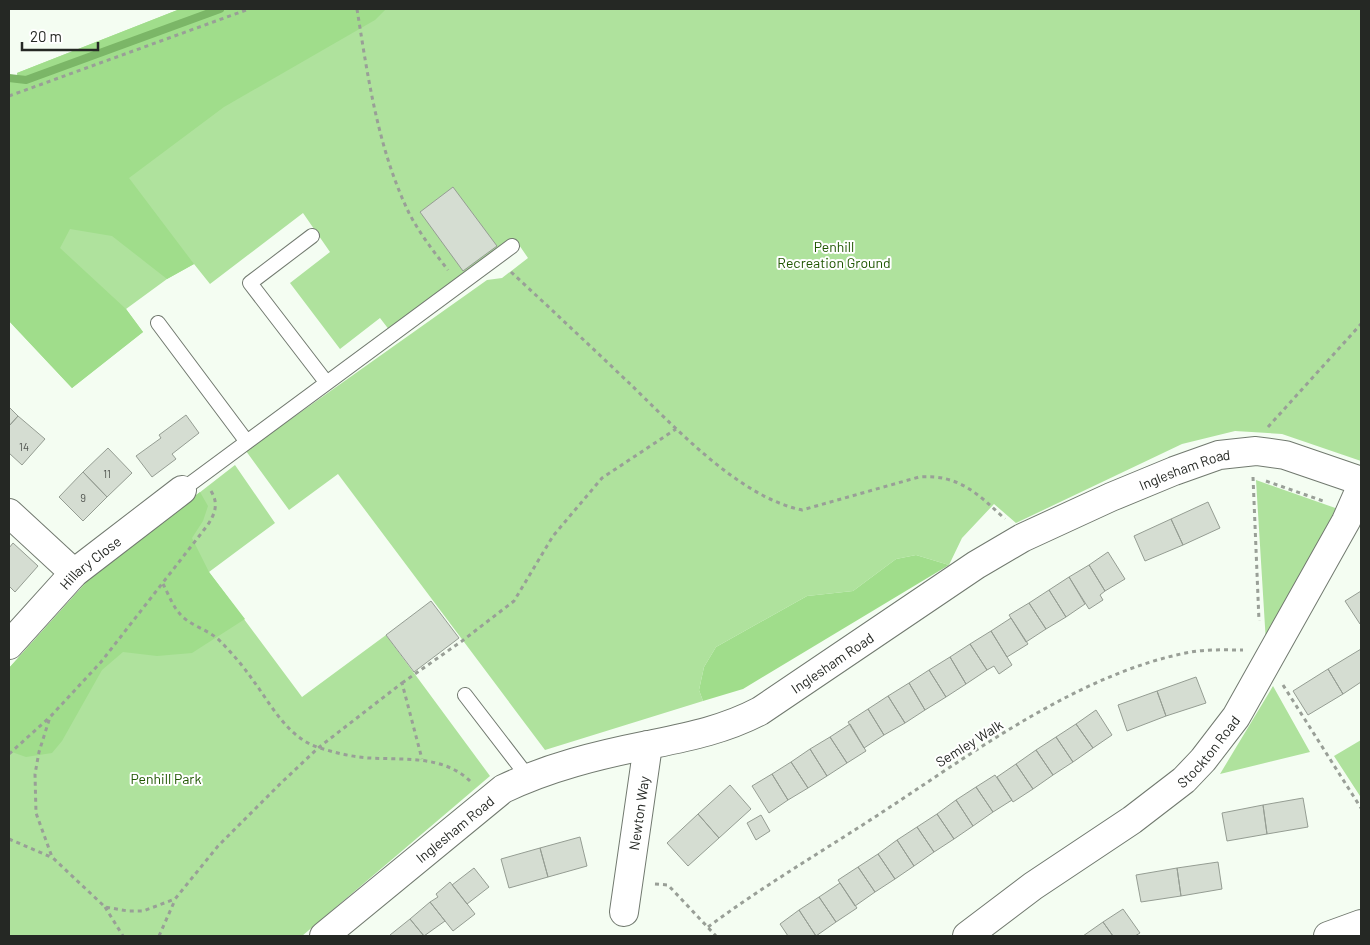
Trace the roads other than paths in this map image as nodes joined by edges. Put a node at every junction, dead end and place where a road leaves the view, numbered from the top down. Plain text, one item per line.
1 (312, 236) dead end
2 (512, 246) dead end
3 (158, 323) dead end
4 (326, 382) junction
5 (247, 442) junction
6 (1361, 482) edge
7 (191, 483) joint
8 (1356, 498) edge
9 (9, 513) edge
10 (74, 573) junction
11 (9, 645) edge
12 (465, 695) dead end
13 (648, 745) junction
14 (528, 777) junction
15 (624, 912) dead end
16 (1361, 924) edge
17 (324, 936) edge
18 (967, 936) edge
19 (1328, 936) edge

1 - 4 lane
2 - 4 lane
3 - 5 lane
4 - 5 lane
5 - 7 lane
6 - 13 street, Inglesham Road
7 - 10 street, Hillary Close
8 - 18 street, Stockton Road
9 - 10 street
10 - 11 street, Hillary Close
12 - 14 lane
13 - 14 street, Inglesham Road
13 - 15 street, Newton Way
14 - 17 street, Inglesham Road
16 - 19 street

